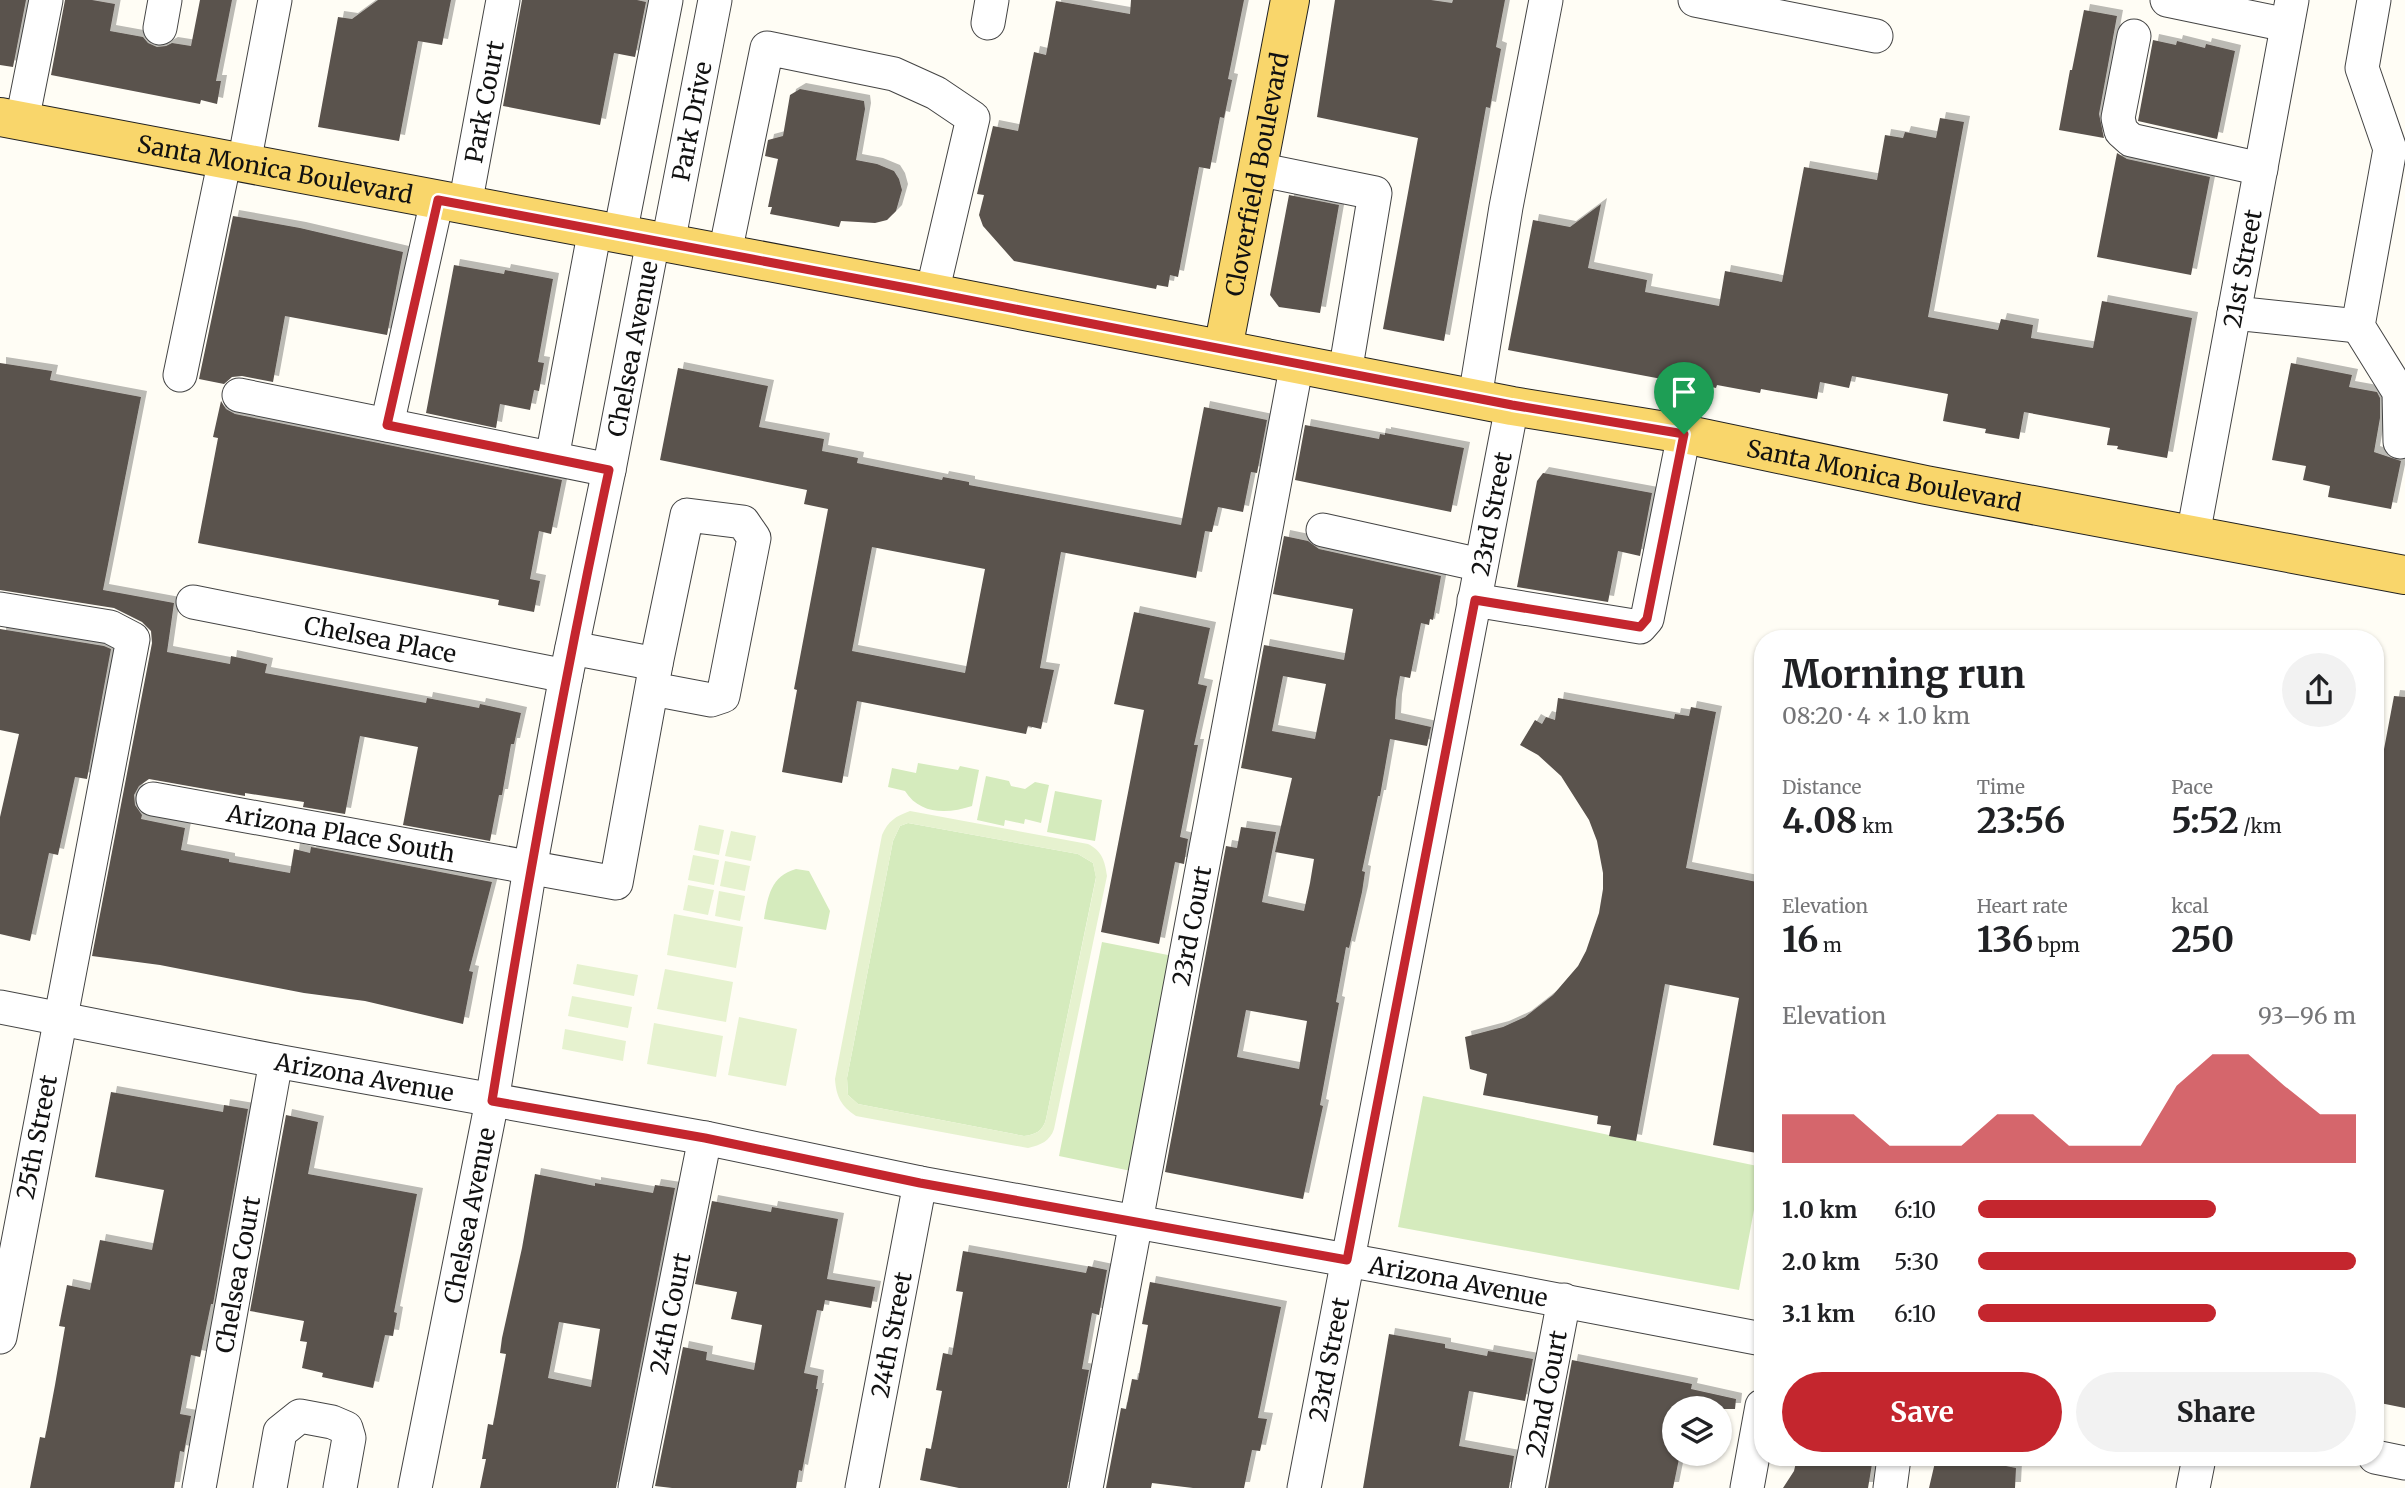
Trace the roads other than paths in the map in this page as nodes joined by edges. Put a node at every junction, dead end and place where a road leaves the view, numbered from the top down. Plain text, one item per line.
1 (46, 0) edge
2 (275, 0) edge
3 (503, 0) edge
4 (666, 0) edge
5 (682, 0) edge
6 (1290, 0) edge
7 (1546, 0) edge
8 (1695, 0) edge
9 (2167, 0) edge
10 (2374, 0) edge
11 (713, 10) edge
12 (2289, 13) edge
13 (1876, 36) dead end
14 (2134, 36) dead end
15 (11, 119) edge
16 (2398, 142) edge
17 (234, 161) junction
18 (1257, 169) junction
19 (2261, 169) junction
20 (451, 202) junction
21 (634, 237) junction
22 (725, 253) junction
23 (932, 293) junction
24 (2234, 313) junction
25 (2358, 326) junction
26 (1223, 349) junction
27 (1297, 363) junction
28 (1345, 373) junction
29 (180, 375) dead end
30 (239, 395) dead end
31 (1475, 398) junction
32 (1512, 405) junction
33 (387, 425) junction
34 (1684, 434) junction
35 (2400, 442) dead end
36 (552, 458) junction
37 (609, 470) junction
38 (1324, 530) dead end
39 (2193, 535) junction
40 (1481, 565) junction
41 (2405, 575) edge
42 (1475, 600) junction
43 (193, 602) dead end
44 (0, 609) edge
45 (569, 662) junction
46 (654, 677) junction
47 (153, 799) dead end
48 (530, 868) junction
49 (0, 1007) edge
50 (59, 1019) junction
51 (276, 1061) junction
52 (492, 1101) junction
53 (705, 1138) junction
54 (920, 1183) junction
55 (1137, 1221) junction
56 (1347, 1260) junction
57 (1564, 1300) junction
58 (0, 1337) edge
59 (1754, 1337) edge
60 (1754, 1450) edge
61 (2384, 1459) edge
62 (2405, 1463) edge
63 (1893, 1466) edge
64 (2197, 1466) edge
65 (199, 1488) edge
66 (270, 1488) edge
67 (340, 1488) edge
68 (415, 1488) edge
69 (635, 1488) edge
70 (862, 1488) edge
71 (1086, 1488) edge
72 (1304, 1488) edge
73 (1528, 1488) edge
74 (1747, 1488) edge
75 (1890, 1488) edge
76 (2193, 1488) edge

1 - 15 street
2 - 17 street
3 - 20 street, Park Court
4 - 21 street
5 - 11 street
6 - 18 main road, Cloverfield Boulevard
7 - 31 street
8 - 13 street
9 - 12 street
10 - 16 street
11 - 21 street, Park Drive
12 - 19 street, 21st Street
14 - 19 street
15 - 17 main road, Santa Monica Boulevard
16 - 25 street
17 - 20 main road, Santa Monica Boulevard
17 - 29 street
18 - 26 main road, Cloverfield Boulevard
18 - 28 street
19 - 24 street, 21st Street
20 - 21 main road, Santa Monica Boulevard
20 - 33 street, Park Court
21 - 22 main road, Santa Monica Boulevard
21 - 36 street
21 - 37 street, Chelsea Avenue
22 - 23 main road, Santa Monica Boulevard
22 - 23 street
23 - 26 main road, Santa Monica Boulevard
24 - 25 street
24 - 39 street, 21st Street
25 - 35 street
26 - 27 main road, Santa Monica Boulevard
27 - 28 main road, Santa Monica Boulevard
27 - 55 street, 23rd Court
28 - 31 main road, Santa Monica Boulevard
30 - 33 street
31 - 32 main road, Santa Monica Boulevard
32 - 34 main road, Santa Monica Boulevard
32 - 40 street, 23rd Street
33 - 36 street
34 - 39 main road, Santa Monica Boulevard
34 - 42 street
36 - 37 street
37 - 45 street, Chelsea Avenue
38 - 40 street
39 - 41 main road, Santa Monica Boulevard
40 - 42 street, 23rd Street
42 - 56 street, 23rd Street
43 - 45 street, Chelsea Place
44 - 50 street, 25th Street
45 - 46 street, Chelsea Place
45 - 48 street, Chelsea Avenue
46 - 46 street
46 - 48 street, Arizona Place South
47 - 48 street, Arizona Place South
48 - 52 street, Chelsea Avenue
49 - 50 street, Arizona Avenue
50 - 51 street, Arizona Avenue
50 - 58 street, 25th Street
51 - 52 street, Arizona Avenue
51 - 65 street, Chelsea Court
52 - 53 street, Arizona Avenue
52 - 68 street, Chelsea Avenue
53 - 54 street, Arizona Avenue
53 - 69 street, 24th Court
54 - 55 street, Arizona Avenue
54 - 70 street, 24th Street
55 - 56 street, Arizona Avenue
55 - 71 street, 23rd Court
56 - 57 street, Arizona Avenue
56 - 72 street, 23rd Street
57 - 59 street, Arizona Avenue
57 - 73 street, 22nd Court
60 - 74 street
61 - 62 street
63 - 75 street
64 - 76 street
66 - 67 street

